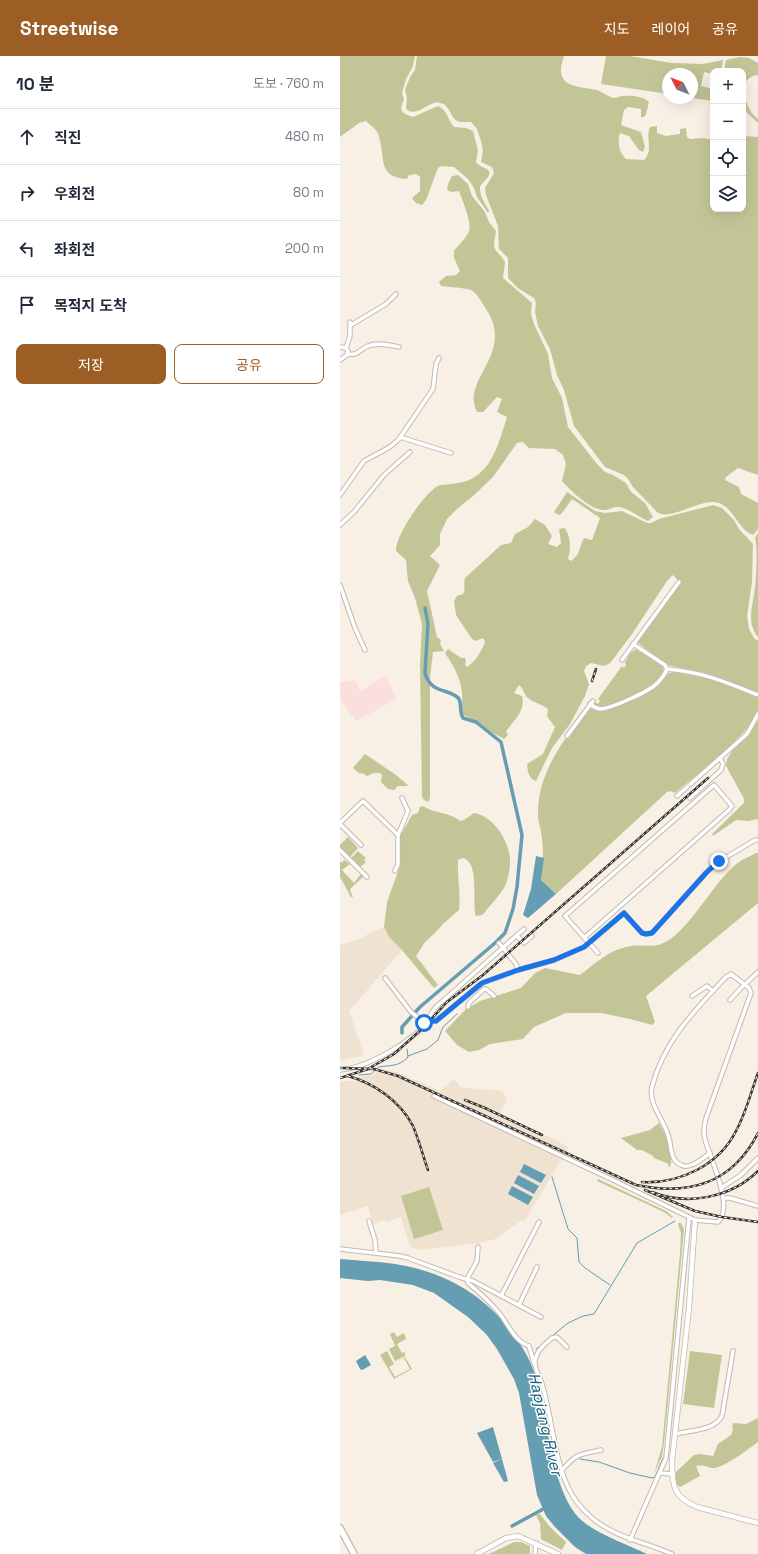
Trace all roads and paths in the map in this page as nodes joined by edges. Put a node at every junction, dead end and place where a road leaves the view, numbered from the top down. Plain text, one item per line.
1 (396, 294) dead end
2 (340, 347) edge
3 (400, 347) dead end
4 (346, 348) junction
5 (348, 354) junction
6 (439, 358) dead end
7 (340, 360) edge
8 (400, 437) junction
9 (410, 452) dead end
10 (451, 453) dead end
11 (340, 495) edge
12 (340, 525) edge
13 (679, 582) dead end
14 (340, 585) edge
15 (633, 644) junction
16 (365, 650) dead end
17 (622, 660) dead end
18 (668, 669) junction
19 (758, 695) edge
20 (593, 701) dead end
21 (590, 704) junction
22 (758, 714) edge
23 (567, 736) dead end
24 (720, 758) junction
25 (677, 796) dead end
26 (402, 798) dead end
27 (690, 798) dead end
28 (340, 824) edge
29 (398, 835) junction
30 (758, 840) edge
31 (361, 845) dead end
32 (340, 850) edge
33 (396, 871) dead end
34 (366, 877) dead end
35 (618, 907) junction
36 (624, 913) junction
37 (601, 922) junction
38 (607, 928) junction
39 (524, 930) dead end
40 (516, 936) junction
41 (532, 936) dead end
42 (584, 938) junction
43 (499, 943) dead end
44 (589, 943) junction
45 (503, 948) junction
46 (598, 953) dead end
47 (518, 970) junction
48 (758, 972) edge
49 (385, 978) dead end
50 (481, 984) junction
51 (745, 984) junction
52 (484, 989) junction
53 (713, 991) junction
54 (494, 996) dead end
55 (692, 996) dead end
56 (730, 1000) dead end
57 (468, 1007) dead end
58 (427, 1022) junction
59 (340, 1070) edge
60 (434, 1096) dead end
61 (710, 1153) junction
62 (758, 1158) edge
63 (721, 1188) junction
64 (723, 1198) junction
65 (758, 1206) edge
66 (689, 1218) junction
67 (695, 1220) junction
68 (369, 1221) dead end
69 (539, 1222) dead end
70 (478, 1248) dead end
71 (340, 1249) edge
72 (376, 1253) junction
73 (537, 1267) dead end
74 (467, 1279) junction
75 (502, 1296) junction
76 (519, 1305) junction
77 (541, 1317) dead end
78 (567, 1347) dead end
79 (733, 1351) dead end
80 (535, 1364) junction
81 (676, 1434) junction
82 (601, 1450) dead end
83 (562, 1470) junction
84 (660, 1473) junction
85 (672, 1474) junction
86 (758, 1523) edge
87 (340, 1528) edge
88 (630, 1540) junction
89 (536, 1543) junction
90 (354, 1554) edge
91 (477, 1554) edge
92 (535, 1554) edge
93 (558, 1554) edge
94 (672, 1554) edge

1 - 4 street
2 - 4 street
3 - 5 street
4 - 5 street
5 - 7 street
6 - 8 street
8 - 10 street
8 - 11 street
9 - 12 street
13 - 15 street
14 - 16 street
15 - 17 street
15 - 18 street
18 - 19 street
18 - 21 street
20 - 21 street
21 - 23 street
22 - 24 street
24 - 25 street
24 - 27 street
26 - 29 street
28 - 29 street
28 - 31 street
29 - 33 street
30 - 36 street
32 - 34 street
35 - 36 street
35 - 37 street
35 - 42 street
36 - 38 street
37 - 38 street
37 - 42 street
38 - 44 street
39 - 40 street
40 - 41 street
40 - 45 street
42 - 44 street
43 - 45 street
44 - 46 street
44 - 47 street
45 - 47 street
45 - 58 street
47 - 50 street
48 - 51 street
49 - 58 street
50 - 52 street
50 - 58 street
51 - 53 street
51 - 56 street
51 - 61 street
52 - 54 street
52 - 57 street
53 - 55 street
53 - 61 street
58 - 59 street
60 - 66 street
61 - 63 street
62 - 63 street
63 - 64 street
64 - 65 street
64 - 67 street
66 - 67 street
66 - 84 street
67 - 81 street
68 - 72 street
69 - 75 street
70 - 74 street
71 - 72 street
72 - 74 street
73 - 76 street
74 - 75 street
74 - 80 street
75 - 76 street
76 - 77 street
78 - 80 street
79 - 81 street
80 - 83 street
81 - 85 street
82 - 83 street
83 - 88 street
84 - 85 street
84 - 88 street
85 - 86 street
87 - 90 main road
88 - 94 street
89 - 91 street
89 - 92 street
89 - 93 street

